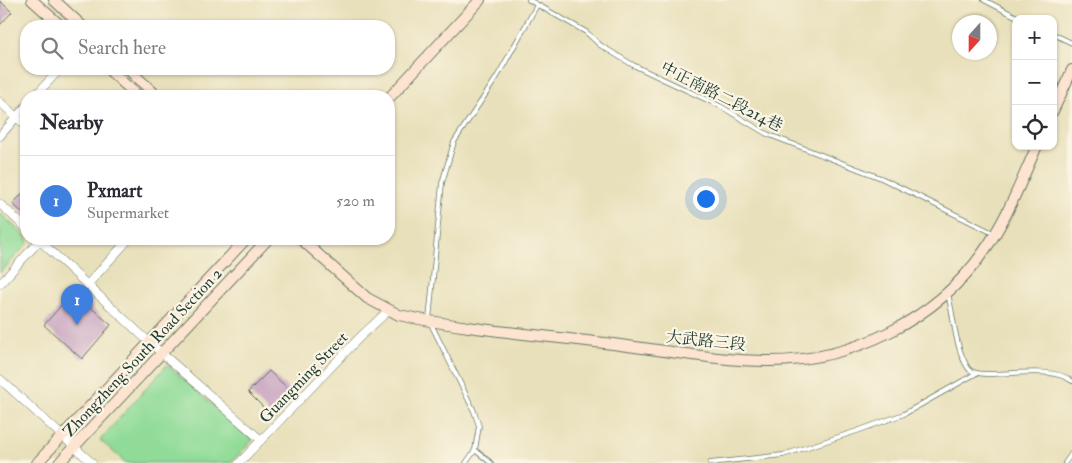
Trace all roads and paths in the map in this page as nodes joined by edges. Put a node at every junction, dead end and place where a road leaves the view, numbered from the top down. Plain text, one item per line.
1 (32, 0) edge
2 (54, 0) edge
3 (528, 0) edge
4 (984, 0) edge
5 (477, 1) edge
6 (537, 5) junction
7 (1013, 15) edge
8 (54, 20) edge
9 (76, 20) edge
10 (1057, 36) edge
11 (1072, 43) edge
12 (1072, 70) edge
13 (54, 75) edge
14 (115, 75) edge
15 (134, 75) edge
16 (41, 90) edge
17 (131, 90) edge
18 (151, 90) edge
19 (395, 91) edge
20 (0, 102) edge
21 (1056, 105) edge
22 (20, 114) edge
23 (17, 118) junction
24 (20, 121) edge
25 (0, 136) edge
26 (1035, 150) edge
27 (0, 204) edge
28 (20, 222) edge
29 (995, 234) junction
30 (35, 245) edge
31 (45, 245) edge
32 (124, 245) edge
33 (240, 245) edge
34 (262, 245) edge
35 (308, 245) edge
36 (0, 284) edge
37 (88, 284) junction
38 (947, 292) junction
39 (388, 311) junction
40 (429, 320) junction
41 (149, 342) junction
42 (162, 352) junction
43 (975, 374) junction
44 (1072, 380) edge
45 (1, 381) edge
46 (63, 436) junction
47 (261, 440) junction
48 (74, 446) junction
49 (475, 450) junction
50 (1072, 453) edge
51 (37, 463) edge
52 (59, 463) edge
53 (92, 463) edge
54 (239, 463) edge
55 (466, 463) edge
56 (491, 463) edge
57 (710, 463) edge
58 (1065, 463) edge

1 - 8 street
2 - 9 street
3 - 6 lane, 中正南路二段214巷
4 - 7 lane
5 - 19 street
6 - 29 lane, 中正南路二段214巷
6 - 40 lane
10 - 11 lane
12 - 21 street
13 - 16 street
14 - 17 street
15 - 18 street
20 - 23 street
22 - 23 street
23 - 24 street
23 - 25 street
26 - 29 street, 大武路三段
27 - 28 street
29 - 38 street, 大武路三段
30 - 36 street
31 - 37 street
32 - 37 street
33 - 41 street, Zhongzheng South Road Section 2
34 - 42 street, Zhongzheng South Road Section 2
35 - 39 street, 大武路三段
37 - 41 street
38 - 40 street, 大武路三段
38 - 43 lane
39 - 40 street, 大武路三段
39 - 47 street, Guangming Street
40 - 49 lane
41 - 42 street
41 - 46 street, Zhongzheng South Road Section 2
42 - 47 street
42 - 48 street, Zhongzheng South Road Section 2
43 - 44 lane
43 - 57 lane
45 - 46 street
46 - 48 street
46 - 51 street, Zhongzheng South Road Section 2
47 - 54 street, Guangming Street
48 - 52 street, Zhongzheng South Road Section 2
48 - 53 street
49 - 55 lane
49 - 56 lane
50 - 58 lane

